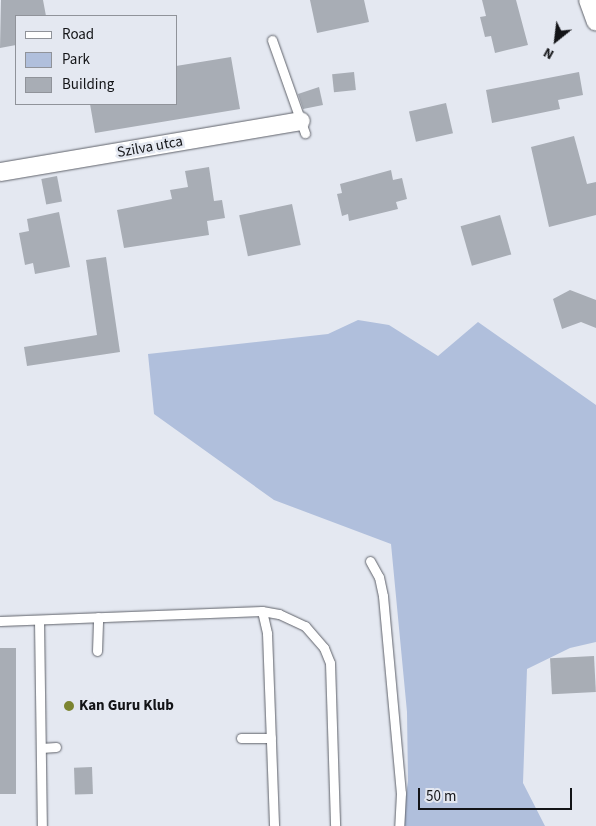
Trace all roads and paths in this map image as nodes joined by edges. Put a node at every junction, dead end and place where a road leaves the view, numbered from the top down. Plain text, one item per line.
1 (588, 0) edge
2 (596, 22) edge
3 (272, 40) dead end
4 (303, 127) joint
5 (0, 172) edge
6 (370, 561) dead end
7 (262, 611) junction
8 (98, 618) junction
9 (39, 620) junction
10 (0, 621) edge
11 (97, 651) dead end
12 (240, 738) dead end
13 (271, 738) junction
14 (56, 747) dead end
15 (41, 748) junction
16 (42, 826) edge
17 (274, 826) edge
18 (334, 826) edge
19 (399, 826) edge

1 - 2 street
3 - 4 lane
4 - 5 street, Szilva utca
6 - 19 lane
7 - 8 lane
7 - 13 lane
7 - 18 lane
8 - 9 lane
8 - 11 lane
9 - 10 lane
9 - 15 lane
12 - 13 lane
13 - 17 lane
14 - 15 lane
15 - 16 lane

